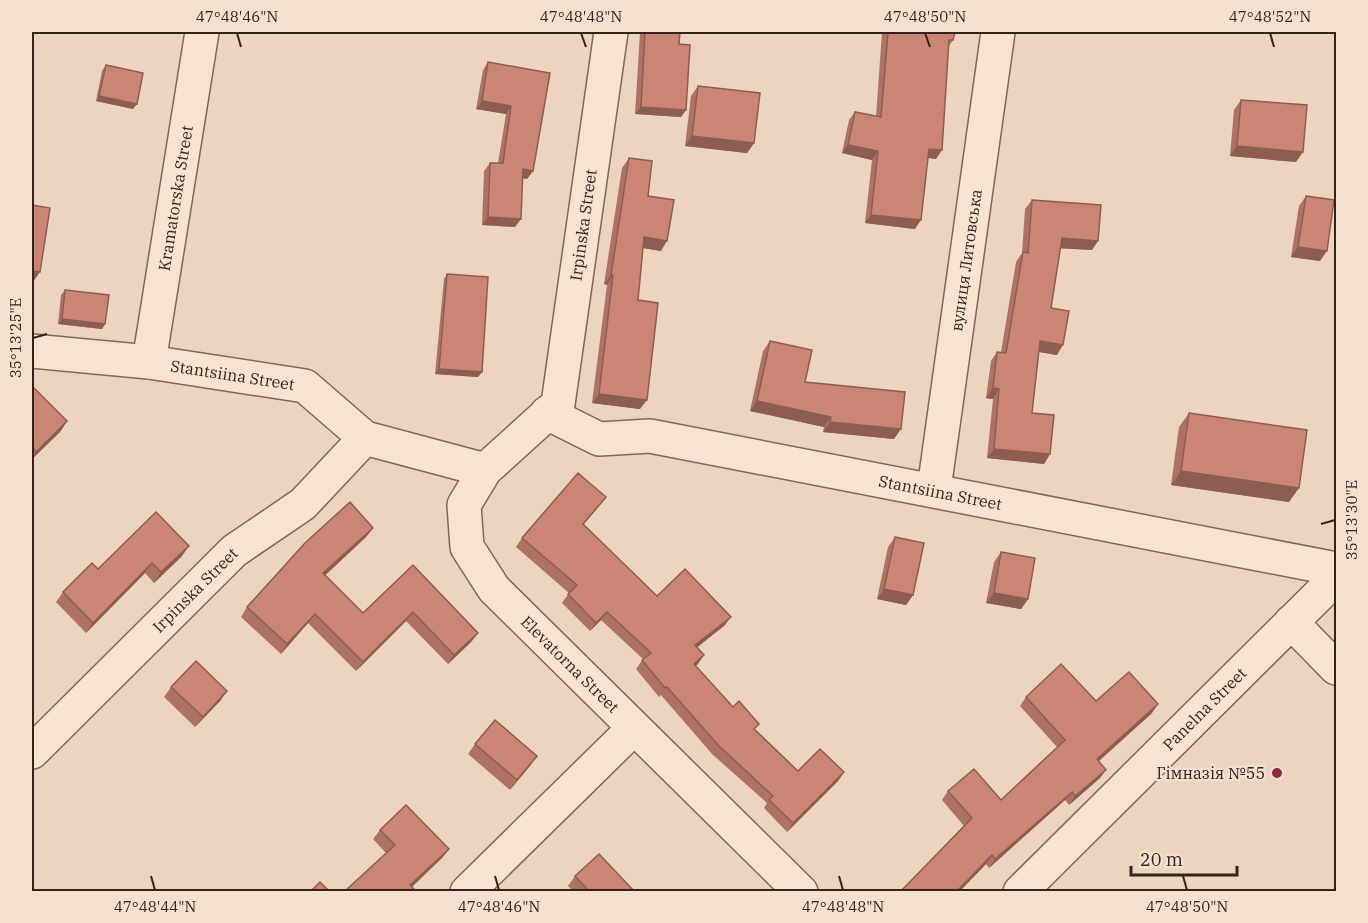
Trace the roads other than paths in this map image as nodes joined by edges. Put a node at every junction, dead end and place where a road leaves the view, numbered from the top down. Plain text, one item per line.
1 (202, 32) edge
2 (611, 32) edge
3 (999, 32) edge
4 (32, 351) edge
5 (149, 362) junction
6 (547, 413) junction
7 (365, 438) junction
8 (485, 470) junction
9 (934, 489) junction
10 (1336, 569) edge
11 (1336, 578) edge
12 (1292, 622) junction
13 (1336, 668) edge
14 (634, 728) junction
15 (32, 752) edge
16 (467, 891) edge
17 (801, 891) edge
18 (1020, 891) edge

1 - 5 street, Kramatorska Street
2 - 6 street, Irpinska Street
3 - 9 street, вулиця Литовська
4 - 5 street, Stantsiina Street
5 - 7 street, Stantsiina Street
6 - 8 street, Elevatorna Street
6 - 9 street, Stantsiina Street
7 - 8 street, Stantsiina Street
7 - 15 street, Irpinska Street
8 - 14 street, Elevatorna Street
9 - 10 street, Stantsiina Street
11 - 12 street, Panelna Street
12 - 13 street
12 - 18 street, Panelna Street
14 - 16 street
14 - 17 street, Elevatorna Street

